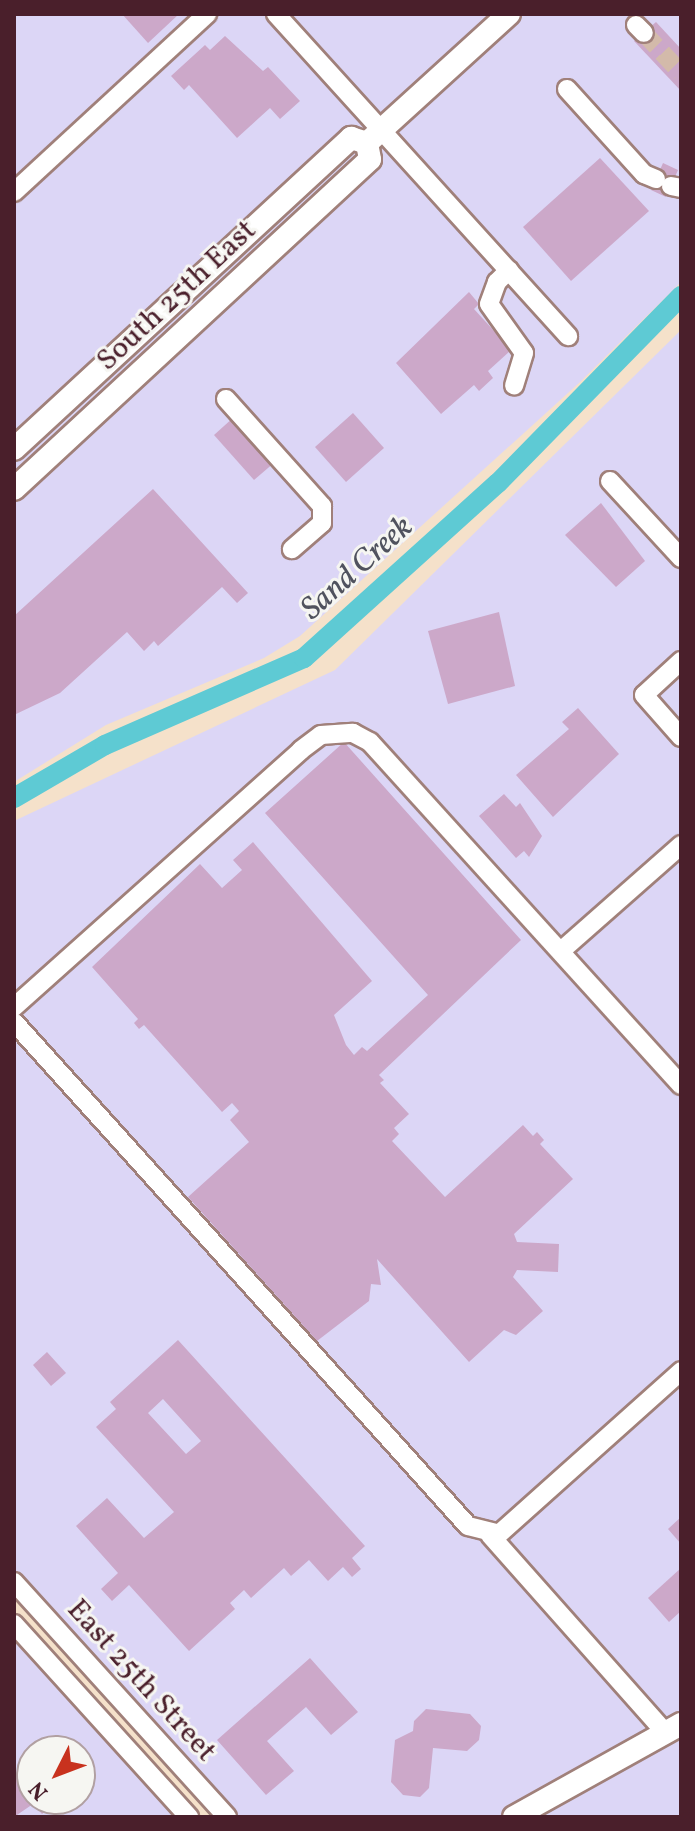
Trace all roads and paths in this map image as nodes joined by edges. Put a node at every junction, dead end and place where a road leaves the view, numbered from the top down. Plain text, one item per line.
1 (207, 14) edge
2 (276, 14) edge
3 (509, 14) edge
4 (567, 89) dead end
5 (374, 136) junction
6 (669, 185) edge
7 (14, 192) edge
8 (509, 270) junction
9 (568, 336) dead end
10 (514, 385) dead end
11 (226, 399) dead end
12 (34, 431) junction
13 (14, 449) edge
14 (54, 452) junction
15 (610, 481) dead end
16 (14, 489) edge
17 (292, 549) dead end
18 (681, 558) edge
19 (681, 661) edge
20 (681, 737) edge
21 (681, 845) edge
22 (562, 950) junction
23 (14, 1007) edge
24 (14, 1022) edge
25 (681, 1085) edge
26 (681, 1371) edge
27 (490, 1535) junction
28 (14, 1582) edge
29 (14, 1624) edge
30 (673, 1729) edge
31 (189, 1817) edge
32 (227, 1817) edge
33 (514, 1817) edge

1 - 7 street
2 - 5 street
3 - 5 main road, South 25th East
4 - 6 street
5 - 8 street
5 - 12 main road, South 25th East
5 - 14 main road, South 25th East
8 - 9 street
8 - 10 street
11 - 17 street
12 - 13 main road, South 25th East
12 - 14 main road
14 - 16 main road, South 25th East
15 - 18 street
19 - 20 street
21 - 22 street
22 - 23 street
22 - 25 street
24 - 27 street
26 - 27 street
27 - 30 street
28 - 32 street, East 25th Street
29 - 31 street, East 25th Street
30 - 33 main road

